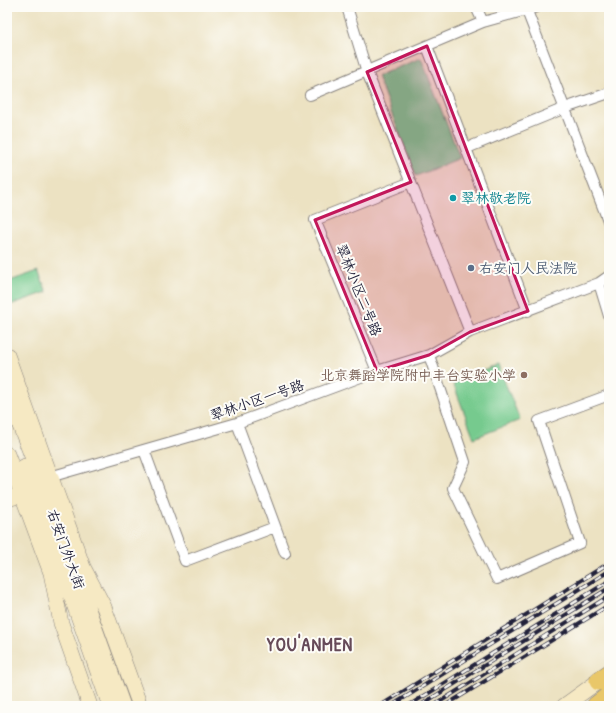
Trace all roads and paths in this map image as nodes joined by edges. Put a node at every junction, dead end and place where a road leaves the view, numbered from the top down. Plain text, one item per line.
1 (347, 7) edge
2 (476, 7) edge
3 (537, 7) edge
4 (527, 11) junction
5 (483, 22) junction
6 (427, 46) junction
7 (367, 72) junction
8 (609, 93) edge
9 (310, 96) dead end
10 (565, 108) junction
11 (466, 148) junction
12 (411, 182) junction
13 (609, 221) edge
14 (609, 276) edge
15 (599, 283) junction
16 (528, 311) junction
17 (609, 316) edge
18 (470, 332) junction
19 (7, 354) edge
20 (429, 355) junction
21 (377, 371) junction
22 (7, 393) edge
23 (609, 395) edge
24 (7, 418) edge
25 (237, 423) junction
26 (144, 450) junction
27 (7, 454) edge
28 (26, 486) edge
29 (276, 527) junction
30 (285, 552) dead end
31 (606, 681) edge
32 (90, 706) edge
33 (110, 706) edge
34 (123, 706) edge
35 (140, 706) edge
36 (564, 706) edge
37 (596, 706) edge

1 - 7 street
2 - 5 street
3 - 4 street
4 - 5 street
4 - 10 street
5 - 6 street
6 - 7 street
6 - 11 street
7 - 9 street
7 - 12 street
8 - 10 street
10 - 11 street
10 - 13 street
11 - 16 street
12 - 18 street
12 - 21 street, 翠林小区二号路
14 - 15 street, 翠林小区一号路
15 - 16 street, 翠林小区一号路
15 - 17 street
16 - 18 street, 翠林小区一号路
18 - 20 street, 翠林小区一号路
19 - 28 street
20 - 21 street, 翠林小区一号路
20 - 23 street
21 - 25 street, 翠林小区一号路
22 - 28 street, 右安门外大街
24 - 28 street, 右安门外大街
25 - 26 street, 翠林小区一号路
25 - 29 street
26 - 28 street, 翠林小区一号路
26 - 29 street
27 - 28 street
28 - 32 street
28 - 33 street, 右安门外大街
28 - 34 street, 右安门外大街
28 - 35 street
29 - 30 street
31 - 36 street
31 - 37 highway

